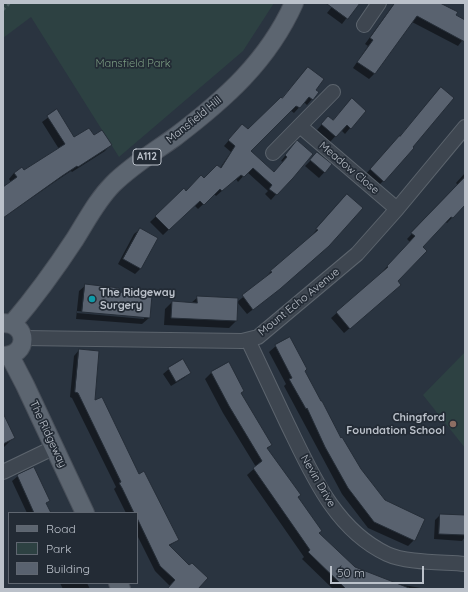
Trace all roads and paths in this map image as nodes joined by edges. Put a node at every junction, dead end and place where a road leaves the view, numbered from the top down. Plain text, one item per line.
1 (10, 3) edge
2 (294, 3) edge
3 (379, 3) edge
4 (3, 10) edge
5 (364, 24) dead end
6 (333, 92) dead end
7 (300, 126) junction
8 (465, 126) edge
9 (273, 153) dead end
10 (397, 209) junction
11 (8, 323) edge
12 (23, 338) junction
13 (248, 340) junction
14 (7, 356) edge
15 (55, 447) junction
16 (3, 472) edge
17 (86, 512) edge
18 (465, 564) edge

1 - 4 path
2 - 11 main road, Mansfield Hill / A112
3 - 5 street
6 - 7 street
7 - 9 street
7 - 10 street, Meadow Close
8 - 10 street, Mount Echo Avenue
10 - 13 street, Mount Echo Avenue
11 - 12 main road, A112
12 - 13 street, Mount Echo Avenue
12 - 14 main road
13 - 18 street, Nevin Drive
14 - 15 main road, The Ridgeway
15 - 16 street
15 - 17 main road, The Ridgeway

